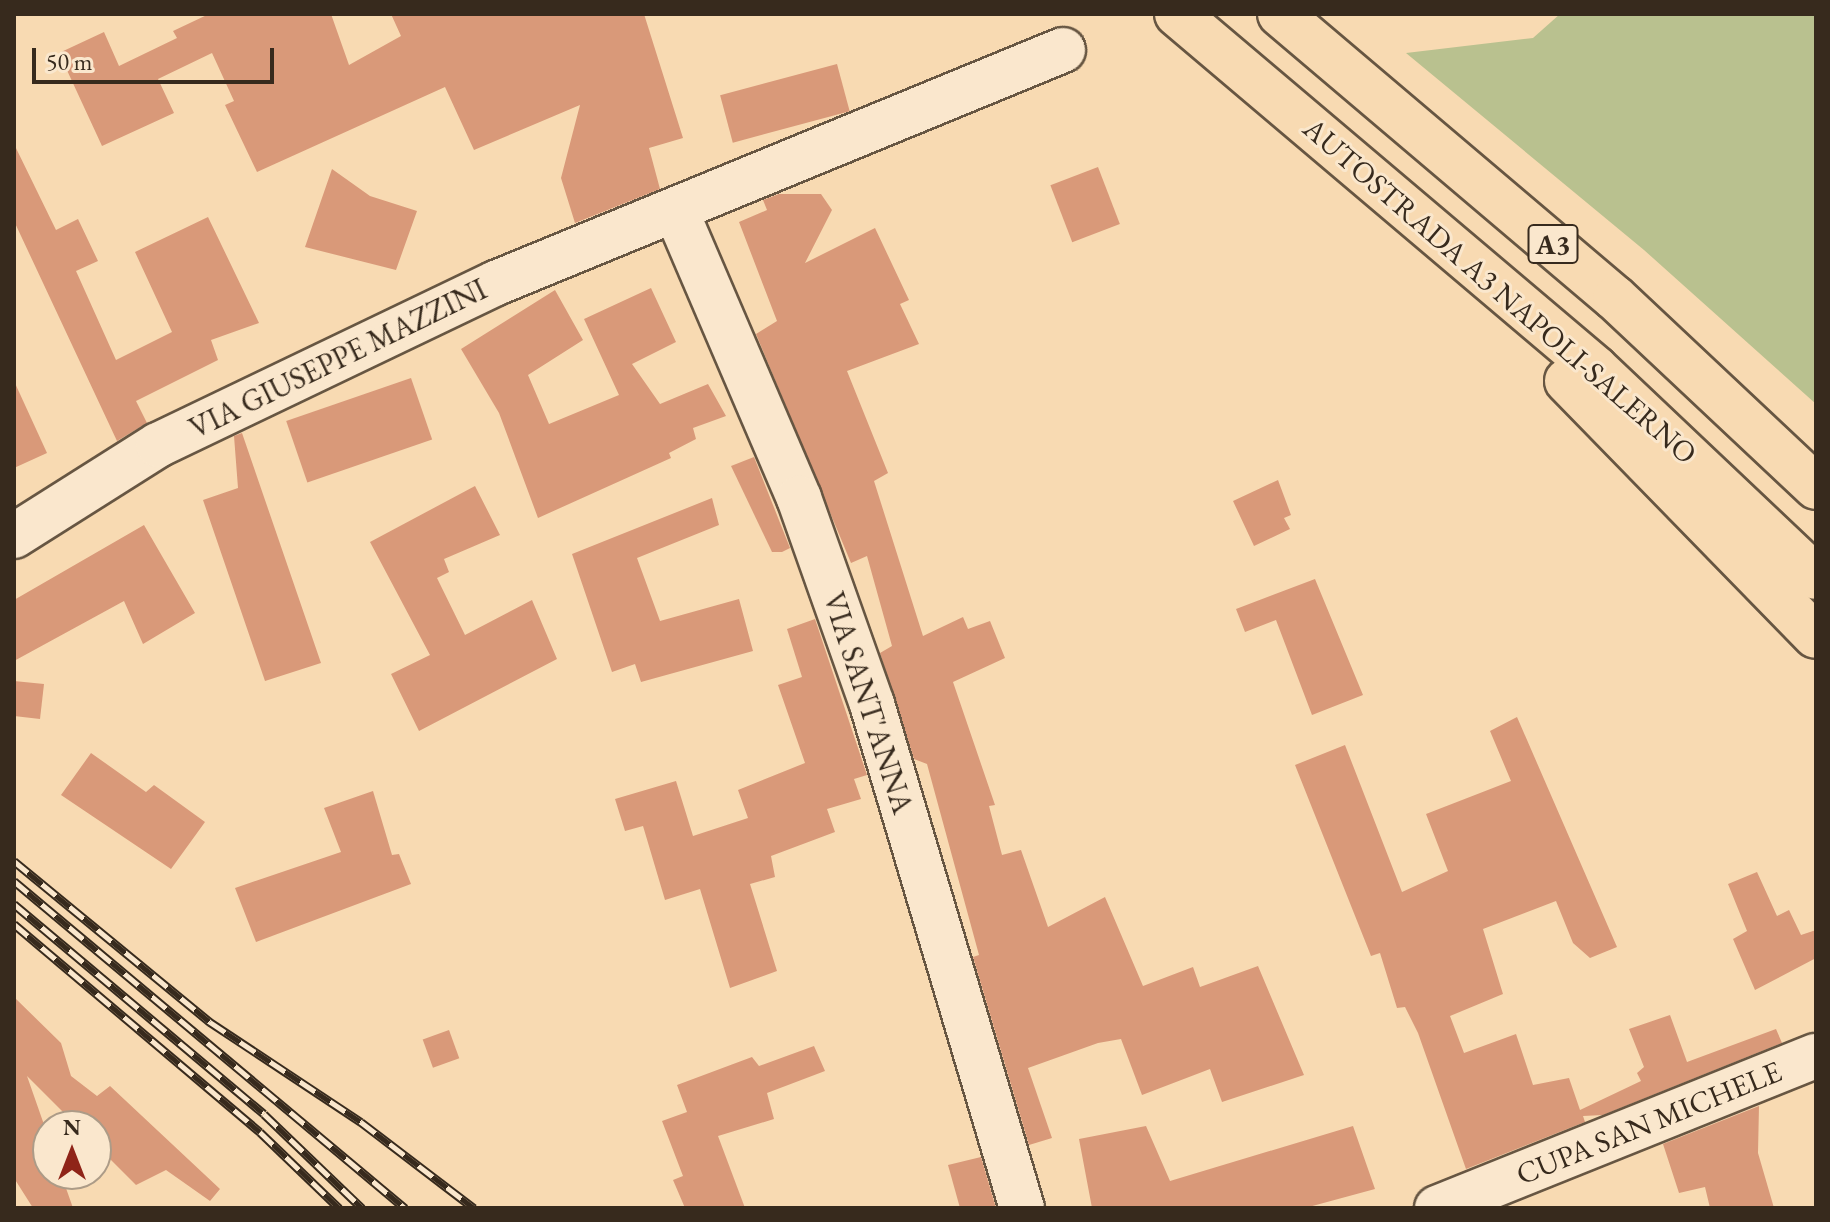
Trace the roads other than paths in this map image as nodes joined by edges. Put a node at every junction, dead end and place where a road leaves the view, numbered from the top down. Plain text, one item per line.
1 (1177, 14) edge
2 (1280, 14) edge
3 (1063, 50) dead end
4 (676, 211) junction
5 (1457, 246) junction
6 (1816, 487) edge
7 (14, 536) edge
8 (1816, 577) edge
9 (1816, 636) edge
10 (1816, 1056) edge
11 (1022, 1208) edge
12 (1437, 1208) edge

1 - 5 highway, AUTOSTRADA A3 NAPOLI-SALERNO / A3
2 - 6 highway, A3
3 - 4 street, VIA GIUSEPPE MAZZINI
4 - 7 street, VIA GIUSEPPE MAZZINI
4 - 11 street, VIA SANT'ANNA
5 - 8 highway, AUTOSTRADA A3 NAPOLI-SALERNO / A3
5 - 9 highway
10 - 12 street, CUPA SAN MICHELE

